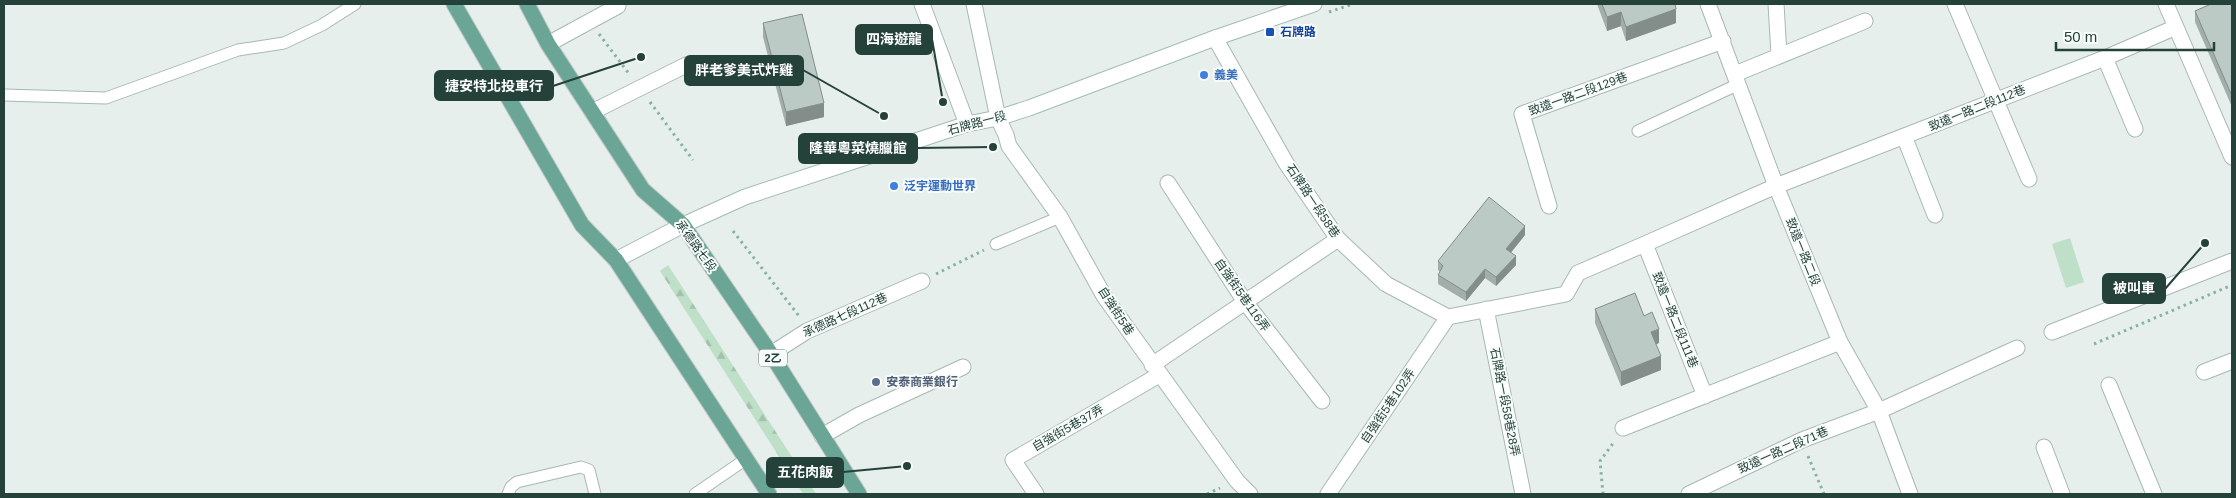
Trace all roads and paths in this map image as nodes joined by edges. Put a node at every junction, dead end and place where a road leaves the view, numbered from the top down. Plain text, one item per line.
1 (355, 4) edge
2 (454, 4) edge
3 (527, 4) edge
4 (922, 4) edge
5 (974, 4) edge
6 (1314, 4) edge
7 (1708, 4) edge
8 (1776, 4) edge
9 (1955, 4) edge
10 (2166, 4) edge
11 (618, 6) dead end
12 (1865, 21) dead end
13 (2176, 27) junction
14 (1215, 38) junction
15 (1723, 41) junction
16 (548, 44) junction
17 (1779, 55) junction
18 (2105, 58) junction
19 (686, 65) dead end
20 (1737, 79) junction
21 (4, 95) edge
22 (1996, 99) junction
23 (592, 112) junction
24 (998, 118) junction
25 (967, 124) junction
26 (2136, 129) dead end
27 (1638, 131) dead end
28 (2227, 135) edge
29 (1904, 136) junction
30 (2232, 157) edge
31 (2029, 179) dead end
32 (1168, 183) dead end
33 (1776, 186) junction
34 (1549, 206) dead end
35 (1935, 216) dead end
36 (1060, 217) junction
37 (683, 225) junction
38 (733, 231) dead end
39 (1338, 239) junction
40 (996, 244) joint
41 (1645, 244) junction
42 (616, 260) junction
43 (2232, 261) edge
44 (922, 281) joint
45 (2232, 285) edge
46 (1245, 302) junction
47 (1486, 309) junction
48 (1448, 317) junction
49 (800, 318) dead end
50 (2052, 332) dead end
51 (1840, 342) junction
52 (2094, 344) dead end
53 (2017, 348) dead end
54 (770, 354) junction
55 (2232, 361) edge
56 (963, 367) dead end
57 (1156, 370) junction
58 (2204, 372) dead end
59 (2109, 385) dead end
60 (1705, 396) junction
61 (1322, 402) dead end
62 (1879, 411) junction
63 (1623, 428) joint
64 (822, 436) junction
65 (1802, 440) junction
66 (2044, 447) dead end
67 (746, 458) junction
68 (508, 494) edge
69 (595, 494) edge
70 (695, 494) edge
71 (769, 494) edge
72 (860, 494) edge
73 (1036, 494) edge
74 (1250, 494) edge
75 (1328, 494) edge
76 (1523, 494) edge
77 (1603, 494) edge
78 (1688, 494) edge
79 (1824, 494) edge
80 (1910, 494) edge
81 (2062, 494) edge
82 (2154, 494) edge

1 - 21 lane
2 - 42 main road
3 - 16 main road, 承德路七段 / 2乙
4 - 25 street
5 - 24 street, 自強街5巷
6 - 14 street, 石牌路一段
7 - 15 street, 致遠一路二段
8 - 17 street
9 - 22 street
10 - 13 street
11 - 16 street
12 - 17 street
13 - 18 street, 致遠一路二段112巷
13 - 28 street
14 - 24 street, 石牌路一段
14 - 39 street, 石牌路一段58巷
15 - 20 street, 致遠一路二段
15 - 34 street, 致遠一路二段129巷
16 - 23 main road, 承德路七段 / 2乙
17 - 20 street
18 - 22 street, 致遠一路二段112巷
18 - 26 street
19 - 23 street
20 - 27 lane
20 - 33 street, 致遠一路二段
22 - 29 street, 致遠一路二段112巷
22 - 31 street
23 - 37 main road, 承德路七段 / 2乙
24 - 25 street, 石牌路一段
24 - 36 street, 自強街5巷
25 - 37 street, 石牌路一段
28 - 30 street
29 - 33 street, 致遠一路二段112巷
29 - 35 street
32 - 46 street, 自強街5巷116弄
33 - 41 street
33 - 51 street, 致遠一路二段
36 - 40 lane
36 - 57 street, 自強街5巷
37 - 42 street, 石牌路一段
37 - 54 main road, 承德路七段 / 2乙
38 - 49 path
39 - 46 street
39 - 48 street, 石牌路一段58巷
40 - 44 path
41 - 47 street
41 - 60 street, 致遠一路二段111巷
42 - 67 main road
43 - 50 street
44 - 54 street, 承德路七段112巷
45 - 52 path
46 - 57 street
46 - 61 street, 自強街5巷116弄
47 - 48 street
47 - 76 street, 石牌路一段58巷28弄
48 - 75 street, 自強街5巷102弄
51 - 60 street
51 - 62 street, 致遠一路二段
53 - 62 street, 致遠一路二段71巷
54 - 64 main road, 承德路七段 / 2乙
55 - 58 street
56 - 64 street
57 - 73 street, 自強街5巷37弄
57 - 74 street, 自強街5巷
59 - 82 street
60 - 63 street
62 - 65 street, 致遠一路二段71巷
62 - 80 street, 致遠一路二段
63 - 77 path
64 - 72 main road, 承德路七段 / 2乙
65 - 78 street, 致遠一路二段71巷
65 - 79 path
66 - 81 street
67 - 70 lane
67 - 71 main road
68 - 69 lane

